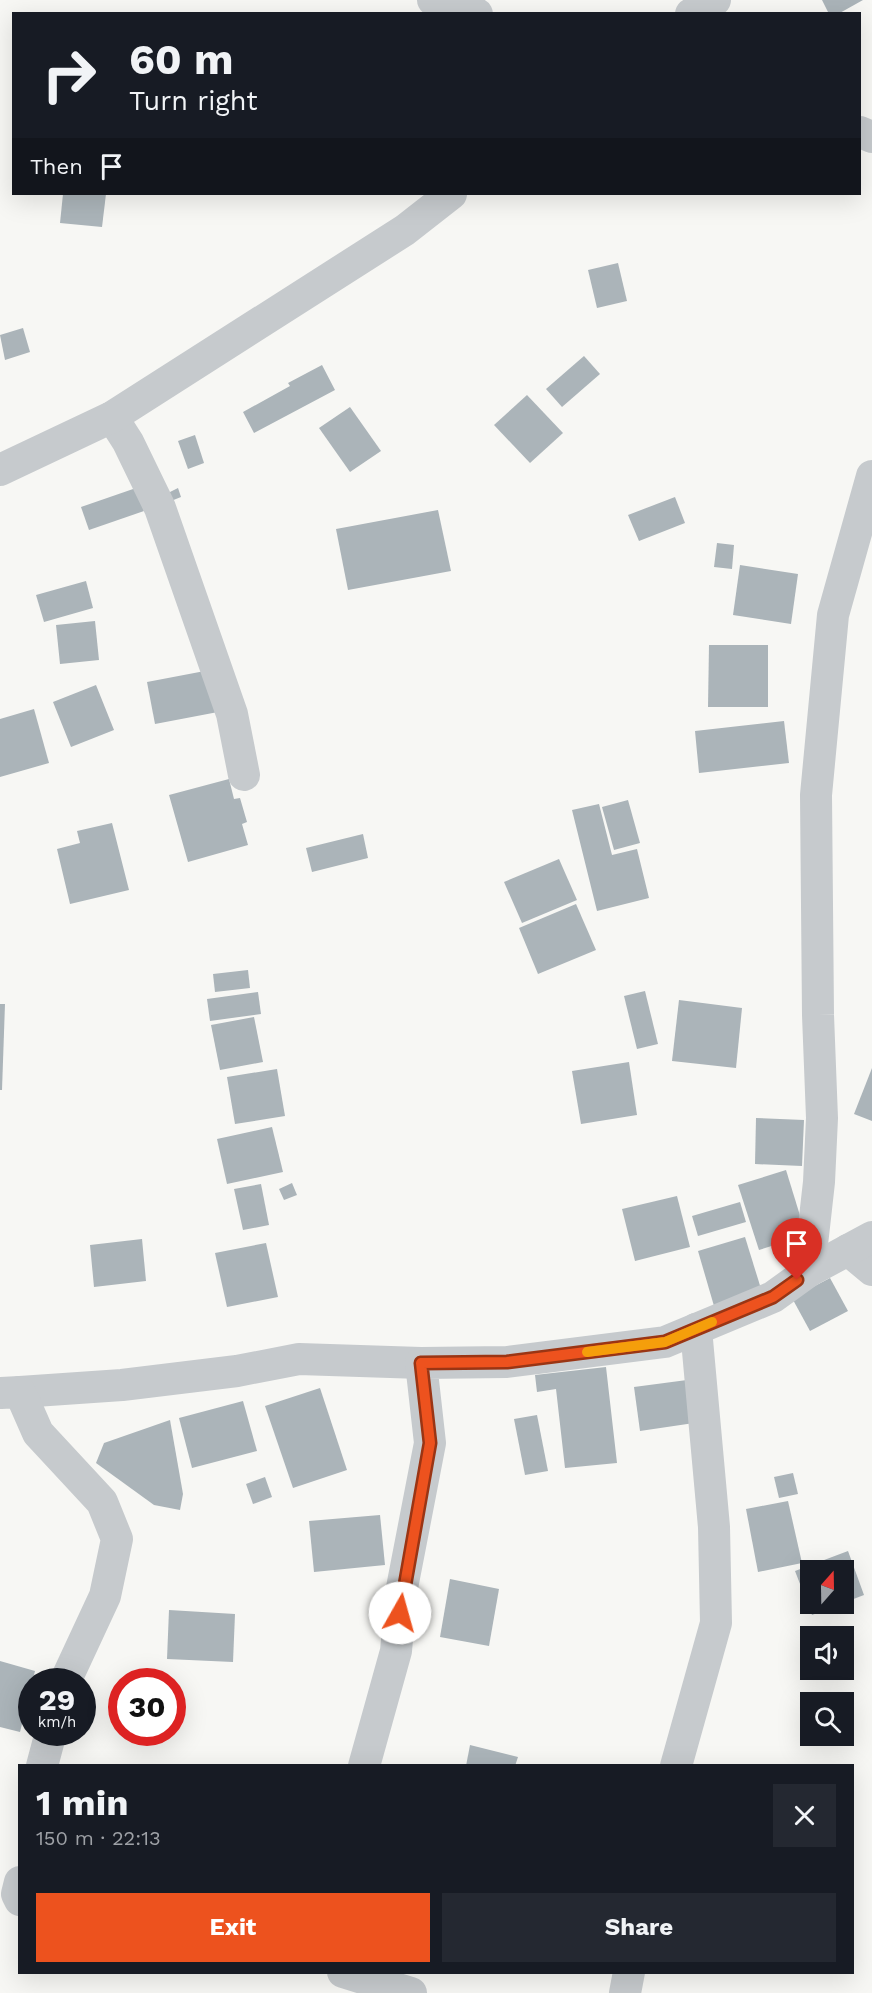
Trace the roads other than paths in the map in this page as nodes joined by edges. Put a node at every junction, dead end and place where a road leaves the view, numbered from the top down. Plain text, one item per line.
1 (433, 0) edge
2 (715, 0) edge
3 (471, 12) edge
4 (694, 12) edge
5 (450, 195) edge
6 (112, 417) junction
7 (0, 470) edge
8 (872, 476) edge
9 (244, 775) dead end
10 (860, 1243) edge
11 (872, 1270) edge
12 (809, 1271) junction
13 (696, 1329) junction
14 (421, 1363) junction
15 (10, 1393) edge
16 (72, 1668) edge
17 (47, 1746) edge
18 (43, 1764) edge
19 (365, 1764) edge
20 (677, 1764) edge
21 (350, 1974) edge
22 (629, 1974) edge
23 (411, 1993) edge
24 (625, 1993) edge

1 - 3 street
2 - 4 street
5 - 6 street
6 - 7 street
6 - 9 street
8 - 12 street
10 - 11 street
10 - 12 street
12 - 13 street
13 - 14 street
13 - 20 street
14 - 15 street
14 - 19 street
15 - 16 street
17 - 18 street
21 - 23 street
22 - 24 street

